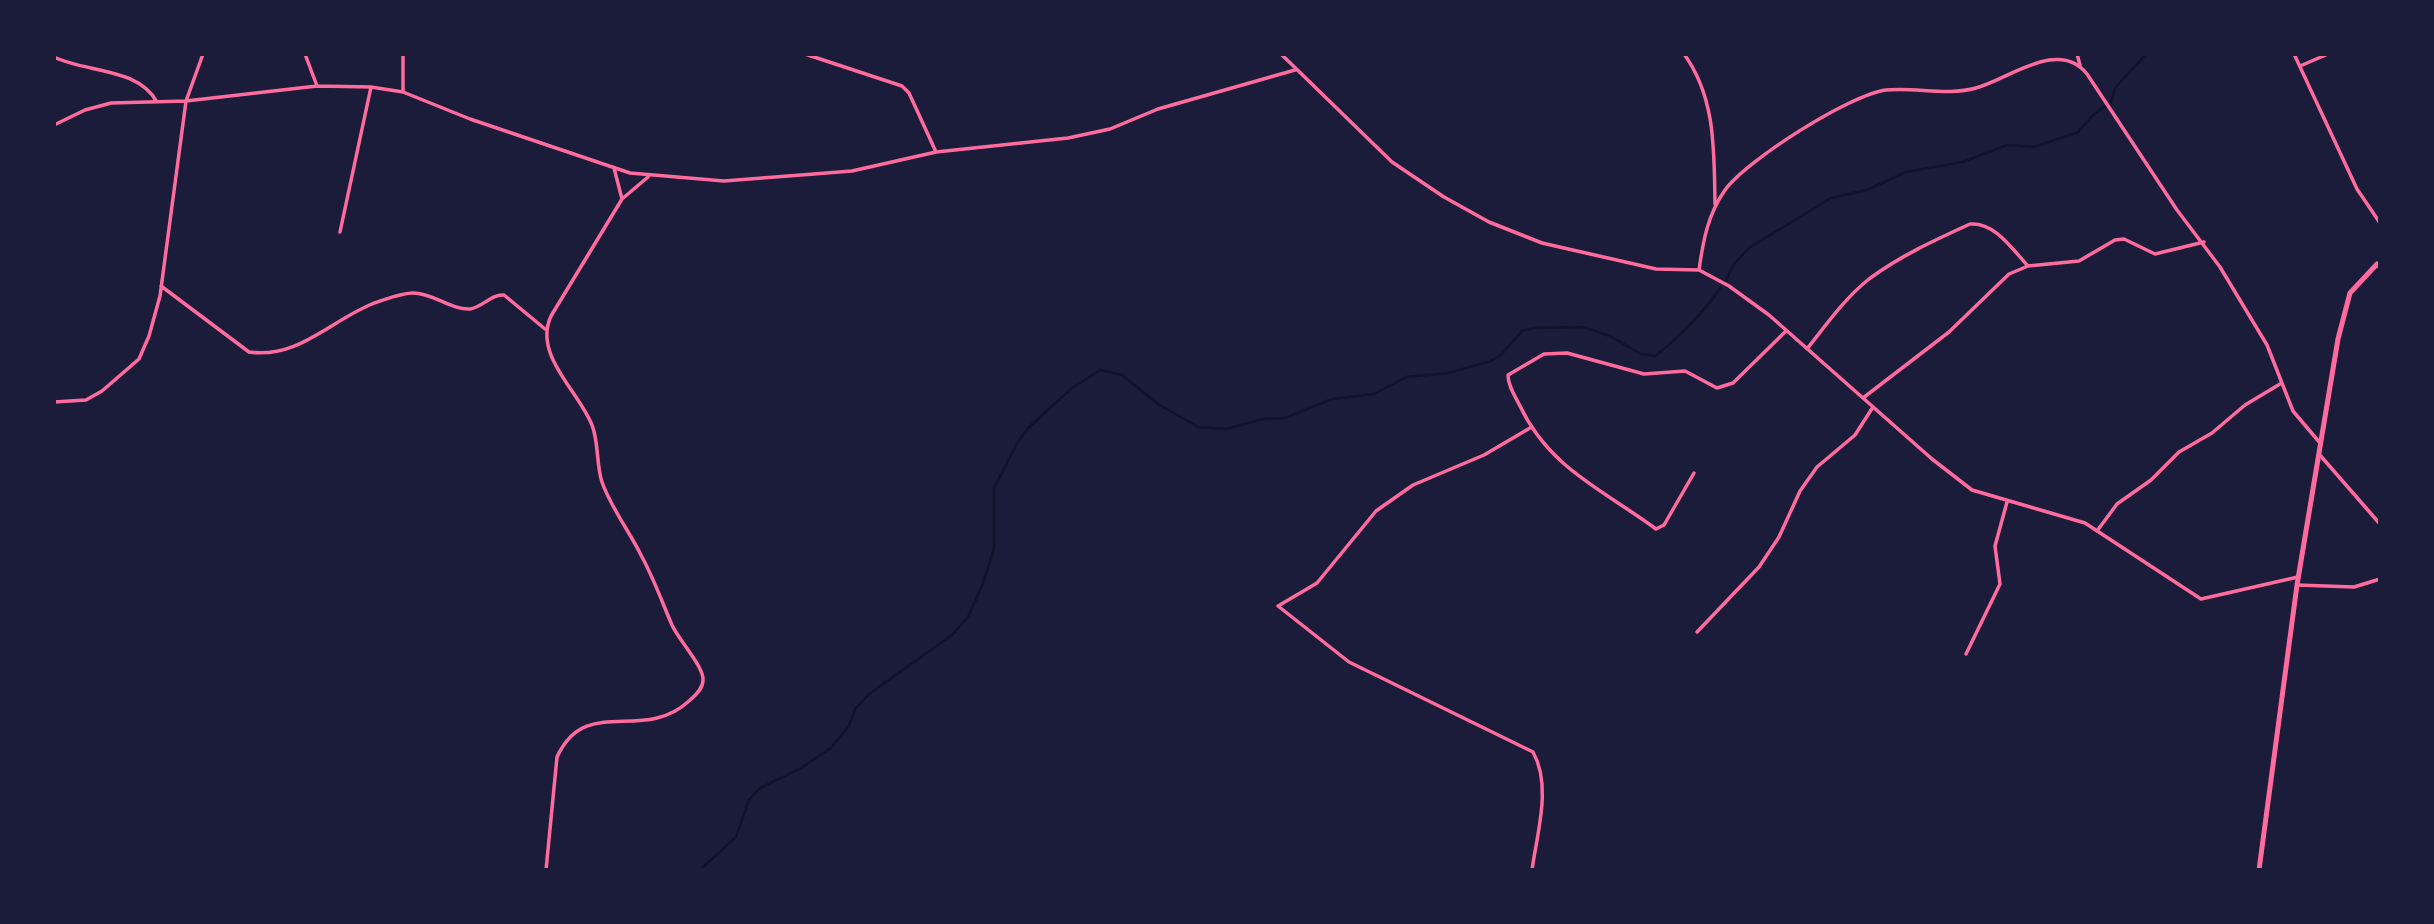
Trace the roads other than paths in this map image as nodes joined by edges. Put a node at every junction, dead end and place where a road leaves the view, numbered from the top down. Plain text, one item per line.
1 (203, 54) edge
2 (305, 54) edge
3 (403, 54) edge
4 (805, 54) edge
5 (1281, 54) edge
6 (1684, 54) edge
7 (2077, 54) edge
8 (2294, 54) edge
9 (2328, 54) edge
10 (2052, 56) edge
11 (54, 57) edge
12 (2080, 65) junction
13 (2300, 66) junction
14 (1295, 70) junction
15 (317, 86) junction
16 (371, 88) junction
17 (404, 92) junction
18 (186, 101) junction
19 (158, 102) junction
20 (54, 125) edge
21 (936, 152) junction
22 (614, 168) junction
23 (650, 176) junction
24 (622, 199) junction
25 (1715, 206) junction
26 (2380, 223) edge
27 (341, 232) dead end
28 (2204, 242) junction
29 (2379, 264) edge
30 (2028, 266) junction
31 (1699, 270) junction
32 (161, 286) junction
33 (545, 329) junction
34 (1787, 330) junction
35 (1807, 349) junction
36 (2280, 384) junction
37 (1863, 398) junction
38 (54, 402) edge
39 (1873, 407) junction
40 (1530, 428) junction
41 (2320, 443) junction
42 (2318, 452) junction
43 (1694, 473) dead end
44 (2007, 502) junction
45 (2380, 524) edge
46 (2097, 531) junction
47 (2298, 577) junction
48 (2380, 579) edge
49 (2297, 586) junction
50 (1697, 632) dead end
51 (1966, 654) dead end
52 (546, 870) edge
53 (1532, 870) edge
54 (2259, 870) edge

1 - 18 street
2 - 15 street
3 - 17 street
4 - 21 street
5 - 14 street
6 - 25 street
7 - 12 street
8 - 13 street
9 - 13 street
10 - 12 street
10 - 25 street
11 - 19 street
12 - 28 street
13 - 26 street
14 - 21 street
14 - 31 street
15 - 16 street
15 - 18 street
16 - 17 street
16 - 27 street
17 - 22 street
18 - 19 street
18 - 32 street
19 - 20 street
21 - 23 street
22 - 23 street
22 - 24 street
23 - 24 street
24 - 33 street
25 - 31 street
28 - 30 street
28 - 36 street
29 - 41 street
30 - 35 street
30 - 37 street
31 - 34 street
32 - 33 street
32 - 38 street
33 - 52 street
34 - 35 street
34 - 40 street
35 - 37 street
36 - 41 street
36 - 46 street
37 - 39 street
39 - 44 street
39 - 50 street
40 - 43 street
40 - 53 street
41 - 42 street
42 - 45 street
42 - 47 street
44 - 46 street
44 - 51 street
46 - 47 street
47 - 49 street
48 - 49 street
49 - 54 street

